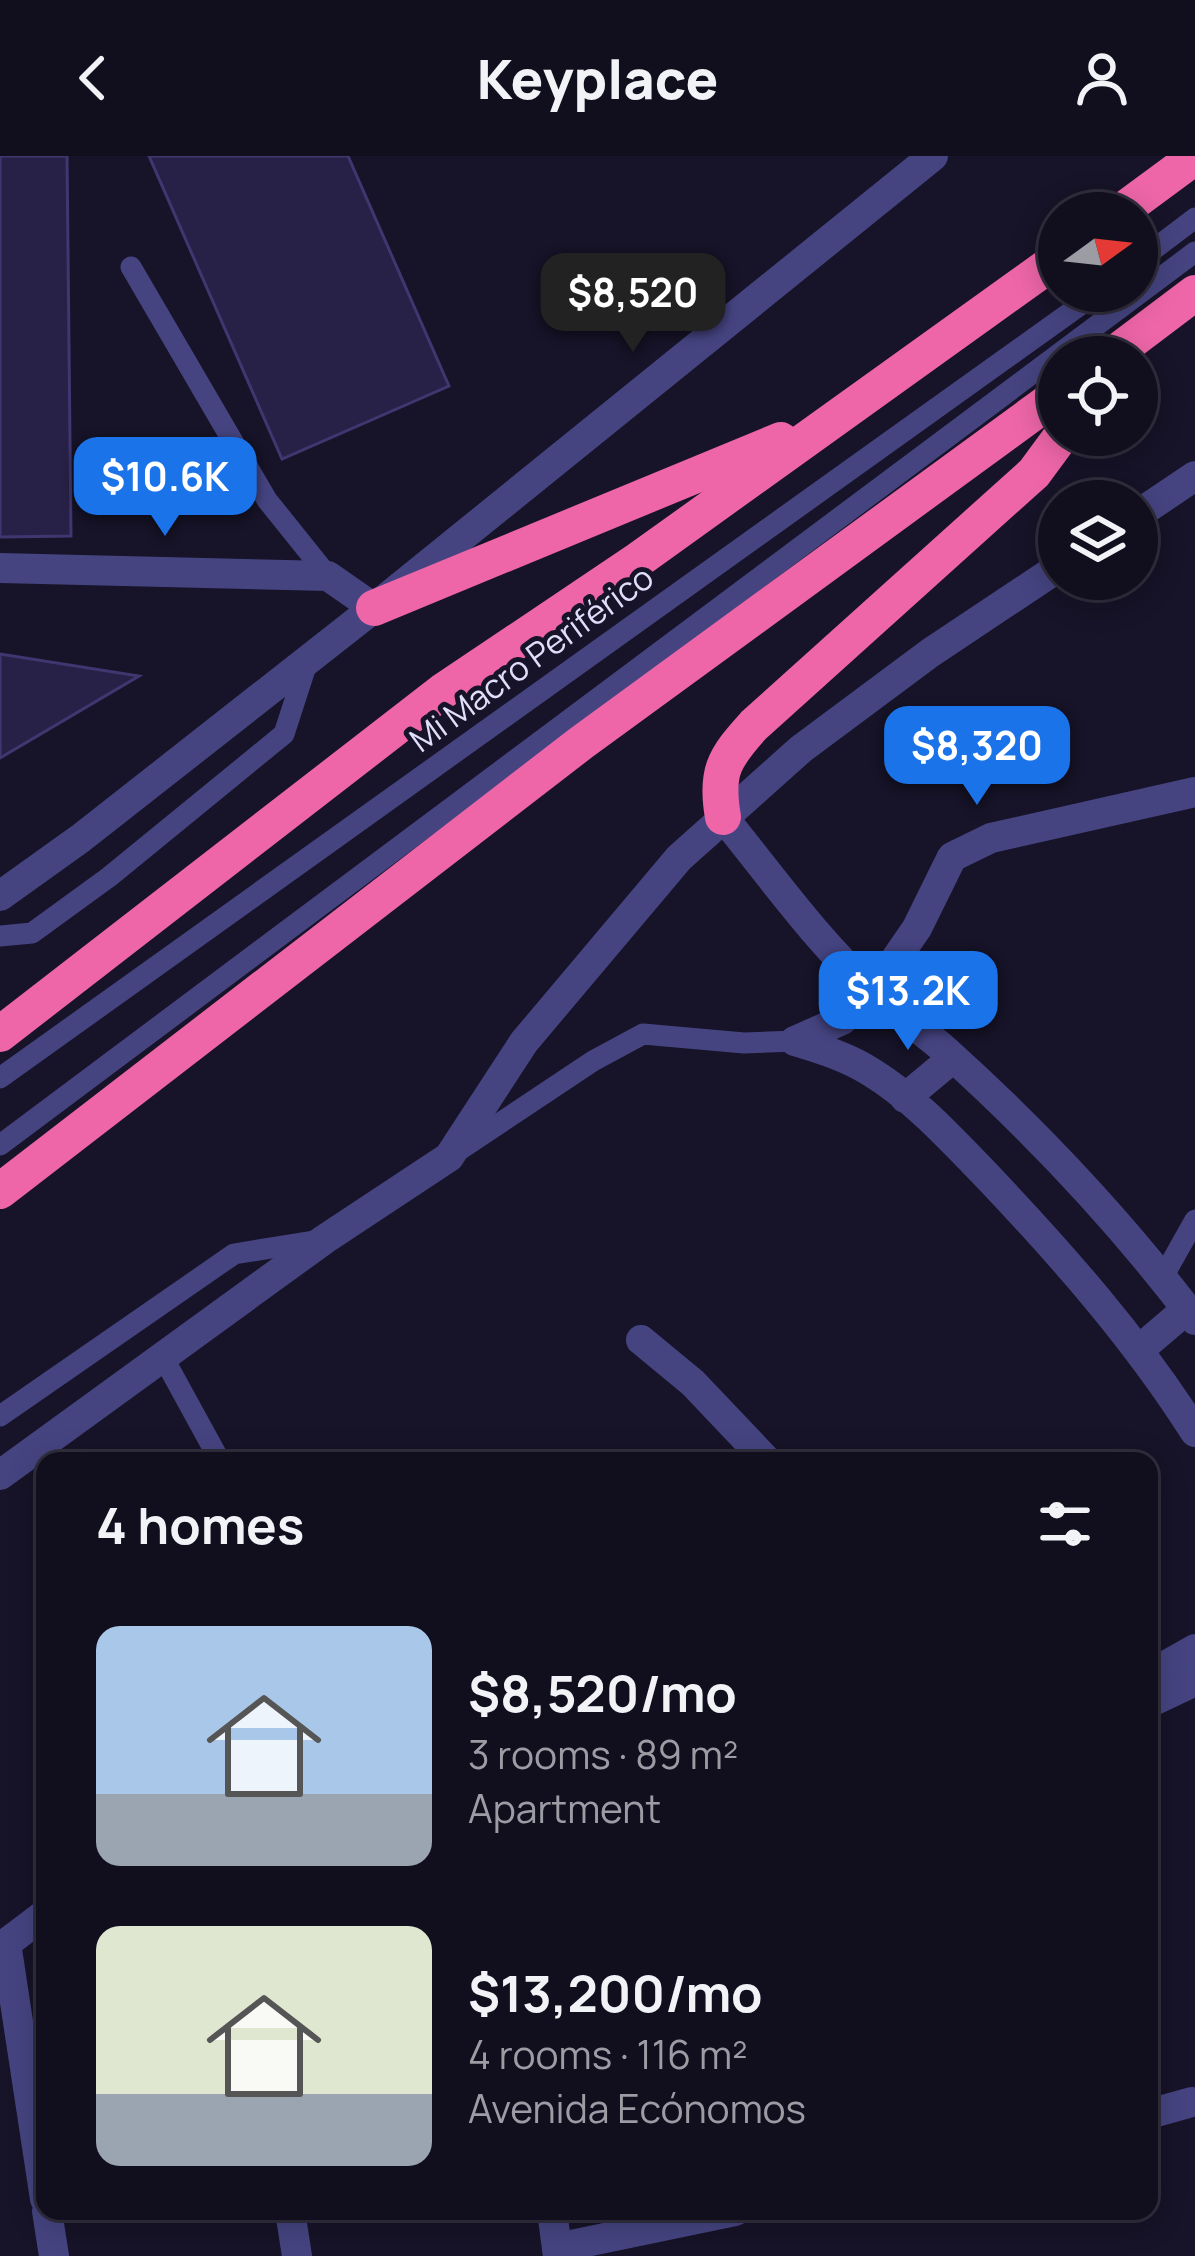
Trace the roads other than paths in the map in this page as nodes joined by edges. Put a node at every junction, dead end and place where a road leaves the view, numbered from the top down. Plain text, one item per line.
1 (933, 156) edge
2 (1195, 157) edge
3 (1148, 192) edge
4 (1195, 218) edge
5 (1158, 246) edge
6 (1195, 252) edge
7 (130, 267) dead end
8 (1038, 273) edge
9 (1195, 293) edge
10 (1071, 312) edge
11 (1141, 336) edge
12 (1038, 409) edge
13 (840, 416) junction
14 (1046, 456) edge
15 (1195, 476) edge
16 (1158, 501) edge
17 (0, 568) edge
18 (328, 575) junction
19 (1038, 581) edge
20 (374, 608) junction
21 (308, 660) junction
22 (1195, 792) edge
23 (723, 818) junction
24 (0, 896) edge
25 (0, 936) edge
26 (873, 992) junction
27 (0, 1034) edge
28 (795, 1041) junction
29 (953, 1058) junction
30 (0, 1078) edge
31 (905, 1098) junction
32 (0, 1145) edge
33 (49, 1154) junction
34 (448, 1157) junction
35 (0, 1191) edge
36 (0, 1201) edge
37 (1195, 1220) edge
38 (326, 1239) junction
39 (1163, 1277) junction
40 (1191, 1315) edge
41 (641, 1340) dead end
42 (1139, 1350) junction
43 (163, 1357) junction
44 (0, 1416) edge
45 (1195, 1432) edge
46 (215, 1452) edge
47 (758, 1452) edge
48 (0, 1475) edge
49 (1195, 1649) edge
50 (1158, 1670) edge
51 (1195, 1681) edge
52 (1158, 1699) edge
53 (36, 1922) edge
54 (3, 1946) edge
55 (1192, 2102) edge
56 (1158, 2111) edge
57 (36, 2145) edge
58 (48, 2220) edge
59 (291, 2220) edge
60 (553, 2220) edge
61 (696, 2220) edge
62 (558, 2252) edge
63 (54, 2256) edge
64 (297, 2256) edge

1 - 20 street
2 - 3 highway
4 - 5 lane
6 - 32 lane
7 - 18 lane
8 - 13 highway
9 - 11 highway
10 - 30 lane, Mi Macro Periférico
12 - 33 highway
13 - 20 highway
13 - 27 highway
14 - 23 highway
15 - 16 street
17 - 18 street
18 - 20 street
19 - 23 street
20 - 21 street
21 - 24 street
21 - 25 lane
22 - 26 street
23 - 26 street
23 - 34 street
26 - 28 street
26 - 29 street
28 - 31 street
28 - 34 lane
29 - 31 street
29 - 39 street
31 - 42 street
33 - 35 highway
33 - 36 highway
34 - 38 street
37 - 39 lane
38 - 43 street
38 - 44 lane
39 - 40 street
40 - 42 street
41 - 47 street
42 - 45 street
43 - 46 lane
43 - 48 street
49 - 50 street
51 - 52 street
53 - 54 street
54 - 57 street
55 - 56 street
58 - 63 street
59 - 64 street
60 - 62 street
61 - 62 street

